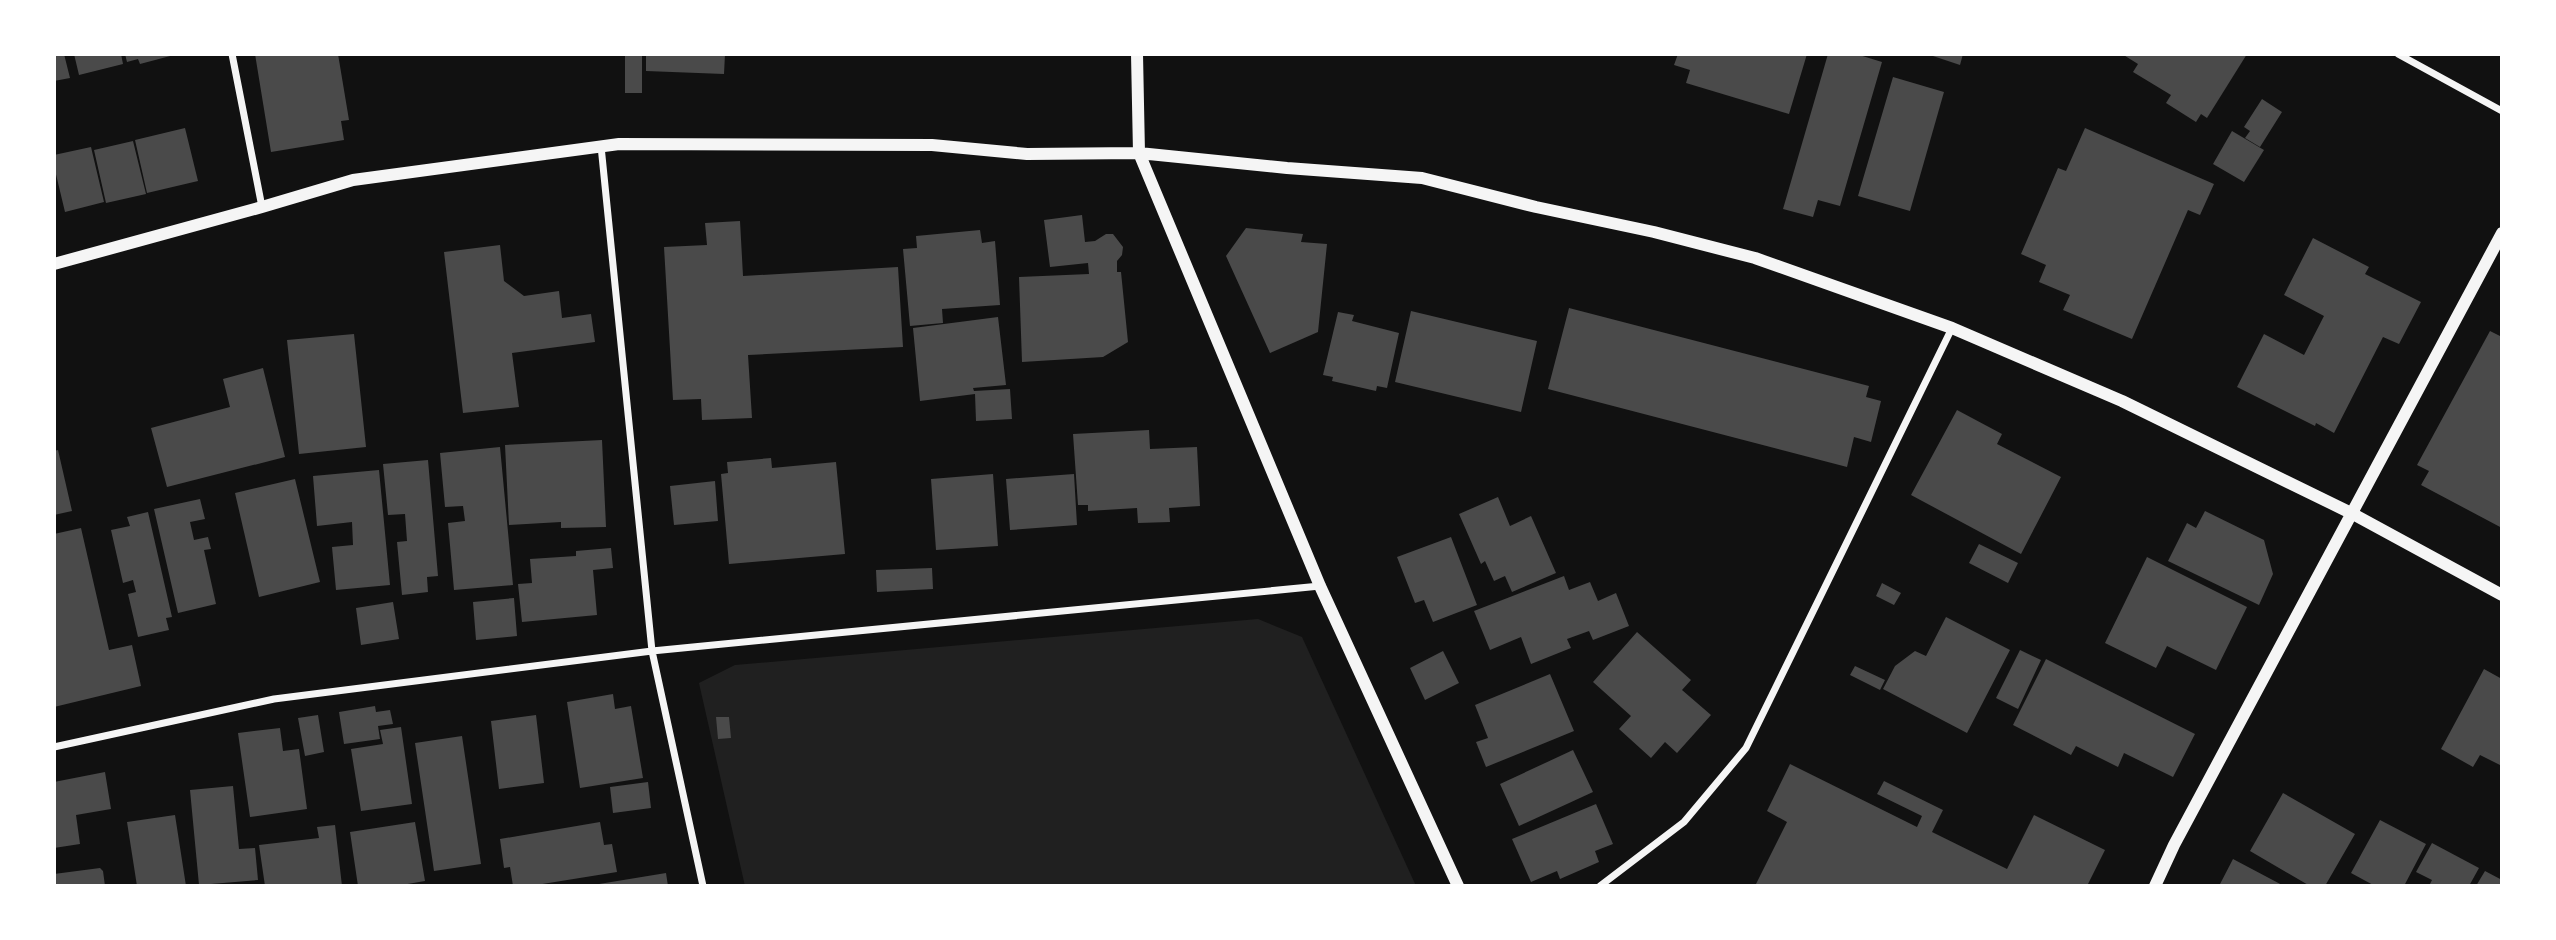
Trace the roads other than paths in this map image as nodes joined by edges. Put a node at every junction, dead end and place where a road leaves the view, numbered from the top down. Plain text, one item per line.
1 (232, 54) edge
2 (1137, 54) edge
3 (2398, 54) edge
4 (2502, 111) edge
5 (601, 146) junction
6 (1139, 153) junction
7 (262, 207) junction
8 (2502, 233) edge
9 (54, 264) edge
10 (1952, 328) junction
11 (2353, 514) junction
12 (1320, 586) junction
13 (2502, 595) edge
14 (652, 651) junction
15 (54, 747) edge
16 (703, 886) edge
17 (1458, 886) edge
18 (1600, 886) edge
19 (2155, 886) edge

1 - 7 street
2 - 6 street
3 - 4 street
5 - 6 street
5 - 7 street
5 - 14 street
6 - 10 street
6 - 12 street
7 - 9 street
8 - 11 street
10 - 11 street
10 - 18 street
11 - 13 street
11 - 19 street
12 - 14 street
12 - 17 street
14 - 15 street
14 - 16 street

